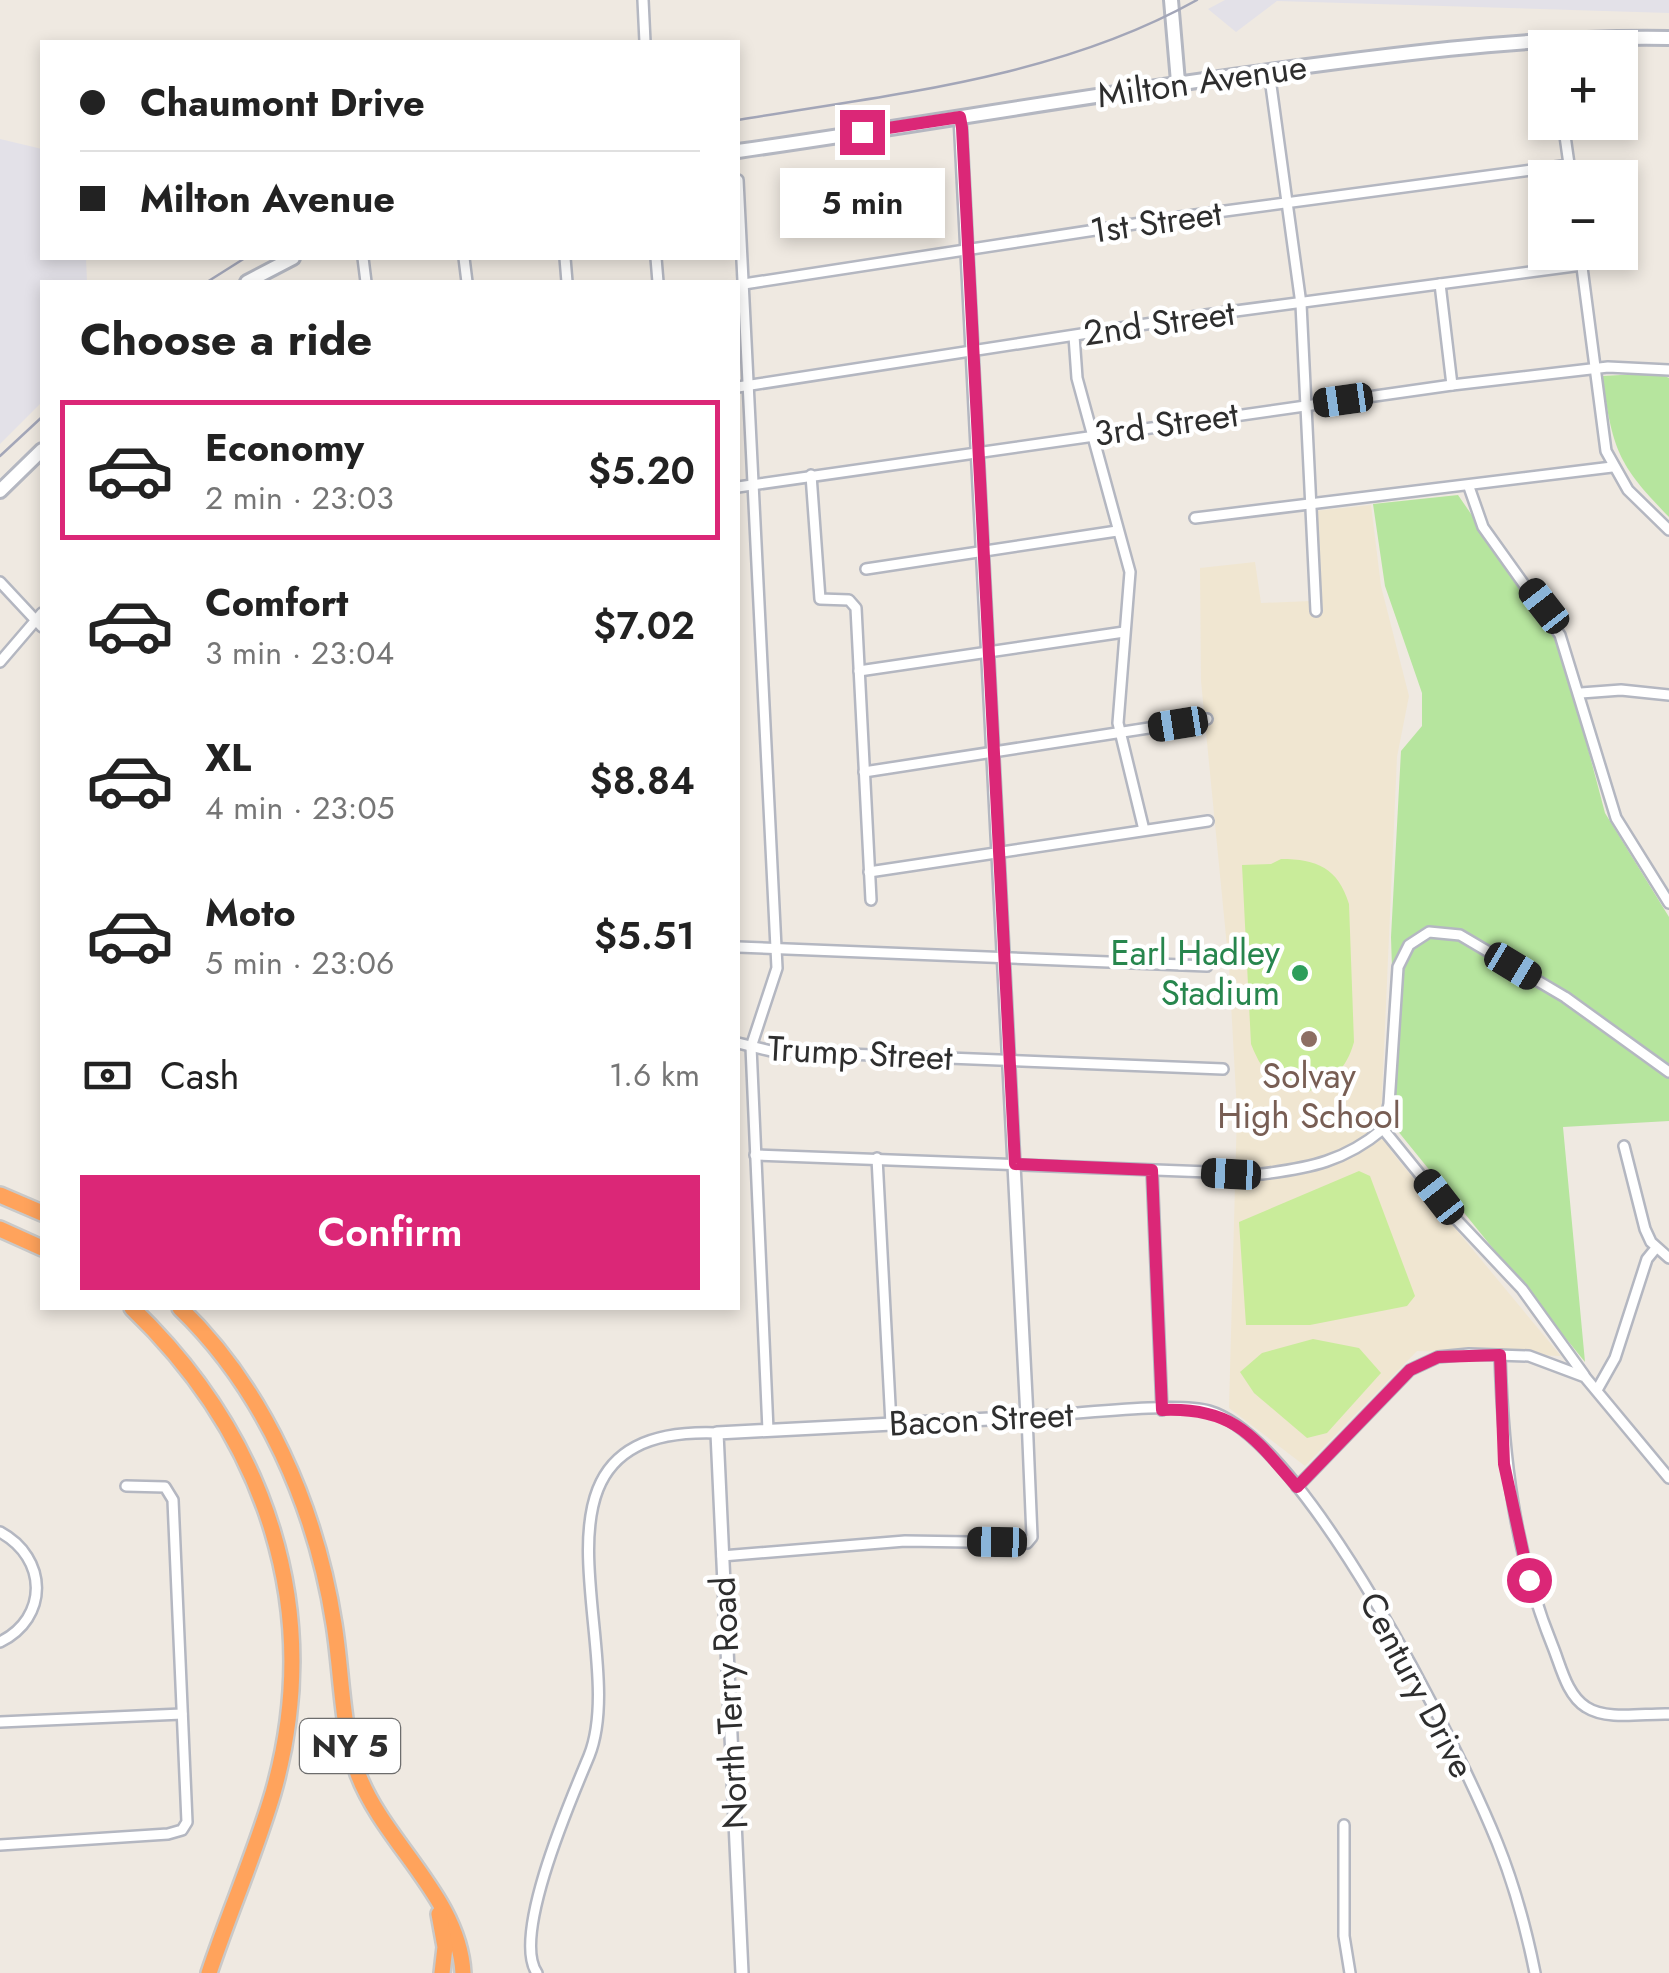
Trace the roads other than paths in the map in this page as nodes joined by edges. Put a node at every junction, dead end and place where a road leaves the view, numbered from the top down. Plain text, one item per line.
1 (642, 0) edge
2 (1171, 0) edge
3 (1669, 38) edge
4 (1638, 39) edge
5 (644, 40) edge
6 (1528, 45) edge
7 (1268, 71) junction
8 (1178, 82) junction
9 (960, 117) junction
10 (740, 151) edge
11 (1528, 171) edge
12 (1289, 203) junction
13 (740, 215) edge
14 (969, 250) junction
15 (289, 260) edge
16 (1545, 270) edge
17 (1583, 270) edge
18 (251, 280) edge
19 (744, 284) junction
20 (1440, 284) junction
21 (1301, 304) junction
22 (1074, 336) junction
23 (974, 351) junction
24 (1596, 369) junction
25 (1669, 370) edge
26 (1452, 385) junction
27 (743, 386) edge
28 (1306, 405) junction
29 (1094, 434) junction
30 (979, 450) junction
31 (40, 452) edge
32 (1612, 467) junction
33 (811, 475) junction
34 (753, 484) junction
35 (1469, 486) junction
36 (740, 487) edge
37 (0, 490) edge
38 (1312, 506) junction
39 (1195, 518) dead end
40 (1669, 530) edge
41 (1117, 531) junction
42 (984, 550) junction
43 (866, 569) dead end
44 (0, 582) edge
45 (1316, 612) dead end
46 (40, 620) edge
47 (1124, 632) junction
48 (988, 652) junction
49 (0, 662) edge
50 (859, 672) junction
51 (1580, 692) junction
52 (1669, 696) edge
53 (1206, 719) dead end
54 (1119, 733) junction
55 (994, 752) junction
56 (864, 772) junction
57 (1208, 821) dead end
58 (1144, 830) junction
59 (999, 852) junction
60 (869, 872) junction
61 (870, 900) dead end
62 (1669, 904) edge
63 (740, 947) edge
64 (776, 949) junction
65 (1004, 959) junction
66 (1207, 966) dead end
67 (740, 1043) edge
68 (750, 1048) junction
69 (1010, 1060) junction
70 (1223, 1070) dead end
71 (1669, 1072) edge
72 (1382, 1129) junction
73 (1624, 1146) dead end
74 (755, 1155) junction
75 (877, 1158) junction
76 (1015, 1164) junction
77 (1152, 1170) junction
78 (0, 1195) edge
79 (40, 1211) edge
80 (0, 1229) edge
81 (40, 1247) edge
82 (1656, 1248) junction
83 (1669, 1258) edge
84 (134, 1310) edge
85 (182, 1310) edge
86 (1500, 1355) junction
87 (1585, 1377) junction
88 (1597, 1390) junction
89 (1162, 1410) junction
90 (1027, 1418) junction
91 (890, 1424) junction
92 (1241, 1429) joint
93 (768, 1430) junction
94 (717, 1433) junction
95 (1669, 1478) edge
96 (126, 1486) dead end
97 (1297, 1487) junction
98 (0, 1532) edge
99 (722, 1556) junction
100 (0, 1642) edge
101 (182, 1714) junction
102 (1669, 1714) edge
103 (0, 1722) edge
104 (1344, 1824) dead end
105 (0, 1845) edge
106 (436, 1900) junction
107 (209, 1973) edge
108 (442, 1973) edge
109 (463, 1973) edge
110 (537, 1973) edge
111 (742, 1973) edge
112 (1350, 1973) edge
113 (1535, 1973) edge

1 - 5 street
2 - 8 main road
3 - 4 main road, Milton Avenue
6 - 7 main road, Milton Avenue
7 - 8 main road, Milton Avenue
7 - 12 street
8 - 9 main road, Milton Avenue
9 - 10 main road, Milton Avenue
9 - 14 street
11 - 12 street, 1st Street
12 - 14 street, 1st Street
12 - 21 street
13 - 19 street
14 - 19 street, 1st Street
14 - 23 street
15 - 18 main road
16 - 20 street, 2nd Street
17 - 24 street
19 - 27 street
20 - 21 street, 2nd Street
20 - 26 street
21 - 22 street, 2nd Street
21 - 28 street
22 - 23 street, 2nd Street
22 - 29 street
23 - 27 street, 2nd Street
23 - 30 street
24 - 25 street, 3rd Street
24 - 26 street, 3rd Street
24 - 32 street
26 - 28 street, 3rd Street
27 - 34 street
28 - 29 street, 3rd Street
28 - 38 street
29 - 30 street, 3rd Street
29 - 41 street
30 - 33 street, 3rd Street
30 - 42 street
31 - 37 main road
32 - 35 street
32 - 40 street
33 - 34 street, 3rd Street
33 - 50 street
34 - 36 street, 3rd Street
34 - 64 street
35 - 38 street
35 - 51 street
38 - 39 street
38 - 45 street
41 - 42 street
41 - 47 street
42 - 43 street
42 - 48 street
44 - 46 street
46 - 49 street
47 - 48 street
47 - 54 street
48 - 50 street
48 - 55 street
50 - 56 street
51 - 52 street
51 - 62 street
53 - 54 street
54 - 55 street
54 - 58 street
55 - 56 street
55 - 59 street
56 - 60 street
57 - 58 street
58 - 59 street
59 - 60 street
59 - 65 street
60 - 61 street
63 - 64 street
64 - 65 street
64 - 68 street
65 - 66 street
65 - 69 street
67 - 68 street, Trump Street
68 - 69 street, Trump Street
68 - 74 street
69 - 70 street, Trump Street
69 - 76 street
71 - 72 street
72 - 77 street
72 - 87 street
73 - 82 street
74 - 75 street
74 - 93 street
75 - 76 street
75 - 91 street
76 - 77 street
76 - 90 street
77 - 89 street
78 - 79 highway
80 - 81 highway
82 - 83 street
82 - 88 street
84 - 107 highway, NY 5
85 - 106 highway, NY 5
86 - 87 street
86 - 97 street
86 - 102 street
87 - 88 street
88 - 95 street
89 - 90 street, Bacon Street
89 - 92 street, Bacon Street
90 - 91 street, Bacon Street
90 - 99 street
91 - 93 street, Bacon Street
92 - 97 street, Century Drive
93 - 94 street, Bacon Street
94 - 99 street, North Terry Road
94 - 110 street
96 - 101 street
97 - 113 street, Century Drive
98 - 100 street
99 - 111 street, North Terry Road
101 - 103 street
101 - 105 street
104 - 112 street
106 - 108 highway
106 - 109 highway, NY 5

